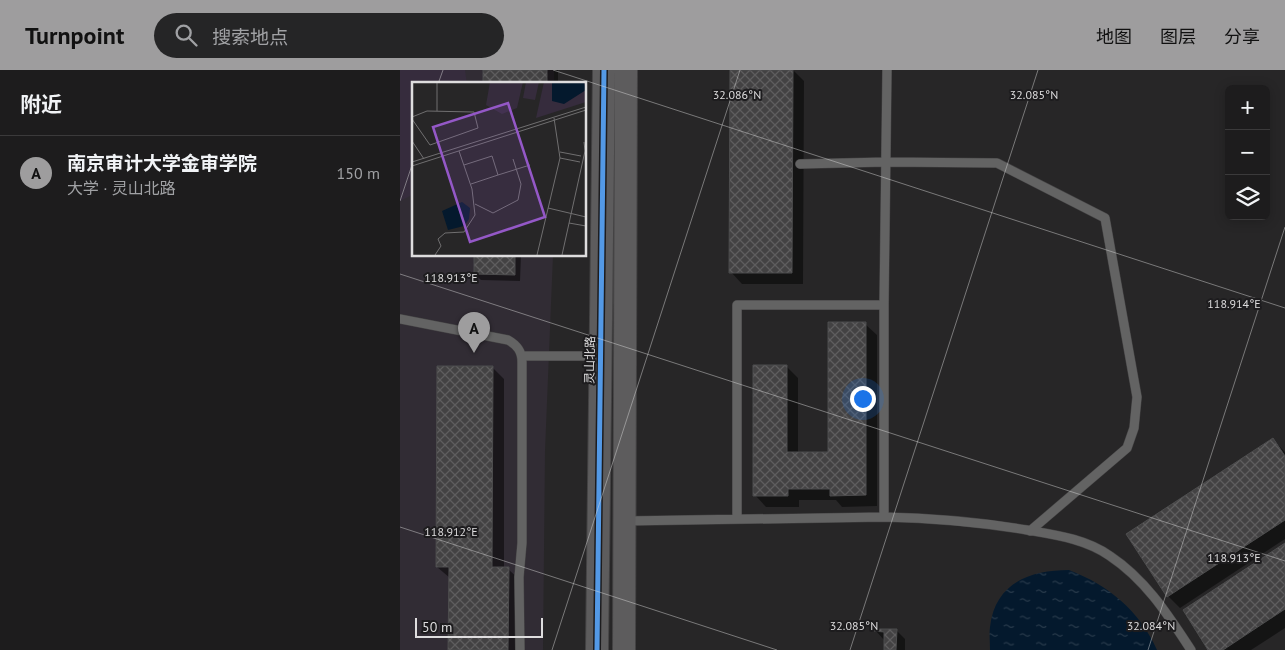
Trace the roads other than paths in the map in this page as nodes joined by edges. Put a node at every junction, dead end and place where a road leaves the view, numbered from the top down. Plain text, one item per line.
1 (604, 70) edge
2 (626, 70) edge
3 (887, 70) edge
4 (886, 162) junction
5 (800, 164) dead end
6 (884, 305) junction
7 (400, 319) edge
8 (522, 356) junction
9 (600, 356) junction
10 (884, 517) junction
11 (737, 519) junction
12 (624, 521) junction
13 (1030, 531) junction
14 (520, 650) edge
15 (597, 650) edge
16 (624, 650) edge
17 (1191, 650) edge

1 - 9 street, 灵山北路
2 - 12 street
3 - 4 lane
4 - 5 lane
4 - 6 lane
4 - 13 lane
6 - 10 lane
6 - 11 lane
7 - 8 lane
8 - 9 lane
8 - 14 lane
9 - 15 street, 灵山北路
10 - 11 lane
10 - 13 lane
11 - 12 lane
12 - 16 street
13 - 17 lane

